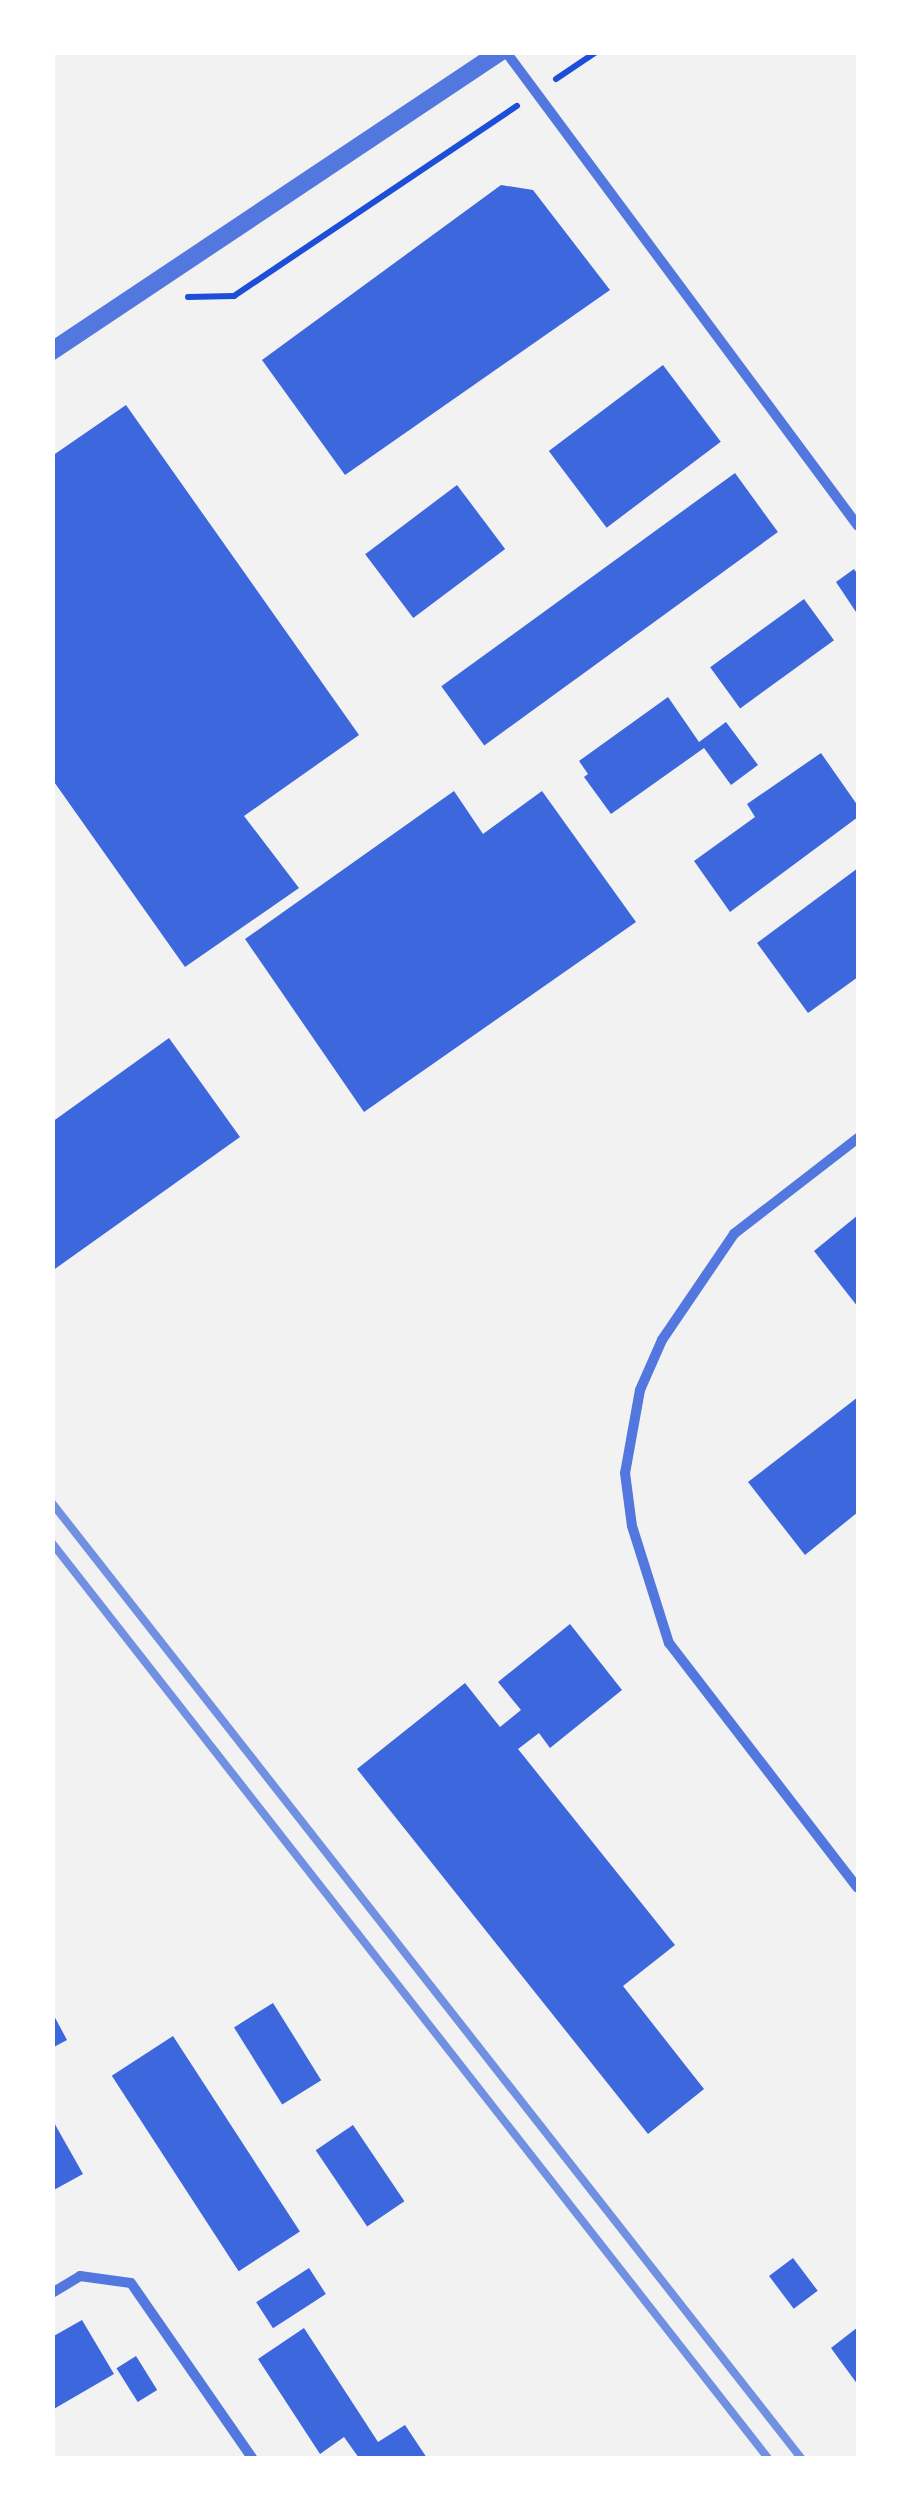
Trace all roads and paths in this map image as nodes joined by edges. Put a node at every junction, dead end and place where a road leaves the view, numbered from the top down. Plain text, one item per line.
1 (503, 52) edge
2 (596, 52) edge
3 (534, 94) junction
4 (160, 280) junction
5 (52, 351) edge
6 (858, 526) edge
7 (858, 1138) edge
8 (858, 1888) edge
9 (52, 2293) edge
10 (252, 2458) edge

1 - 3 street
1 - 4 street
2 - 3 path
3 - 4 path
3 - 6 street
4 - 5 street
7 - 8 street
9 - 10 street

